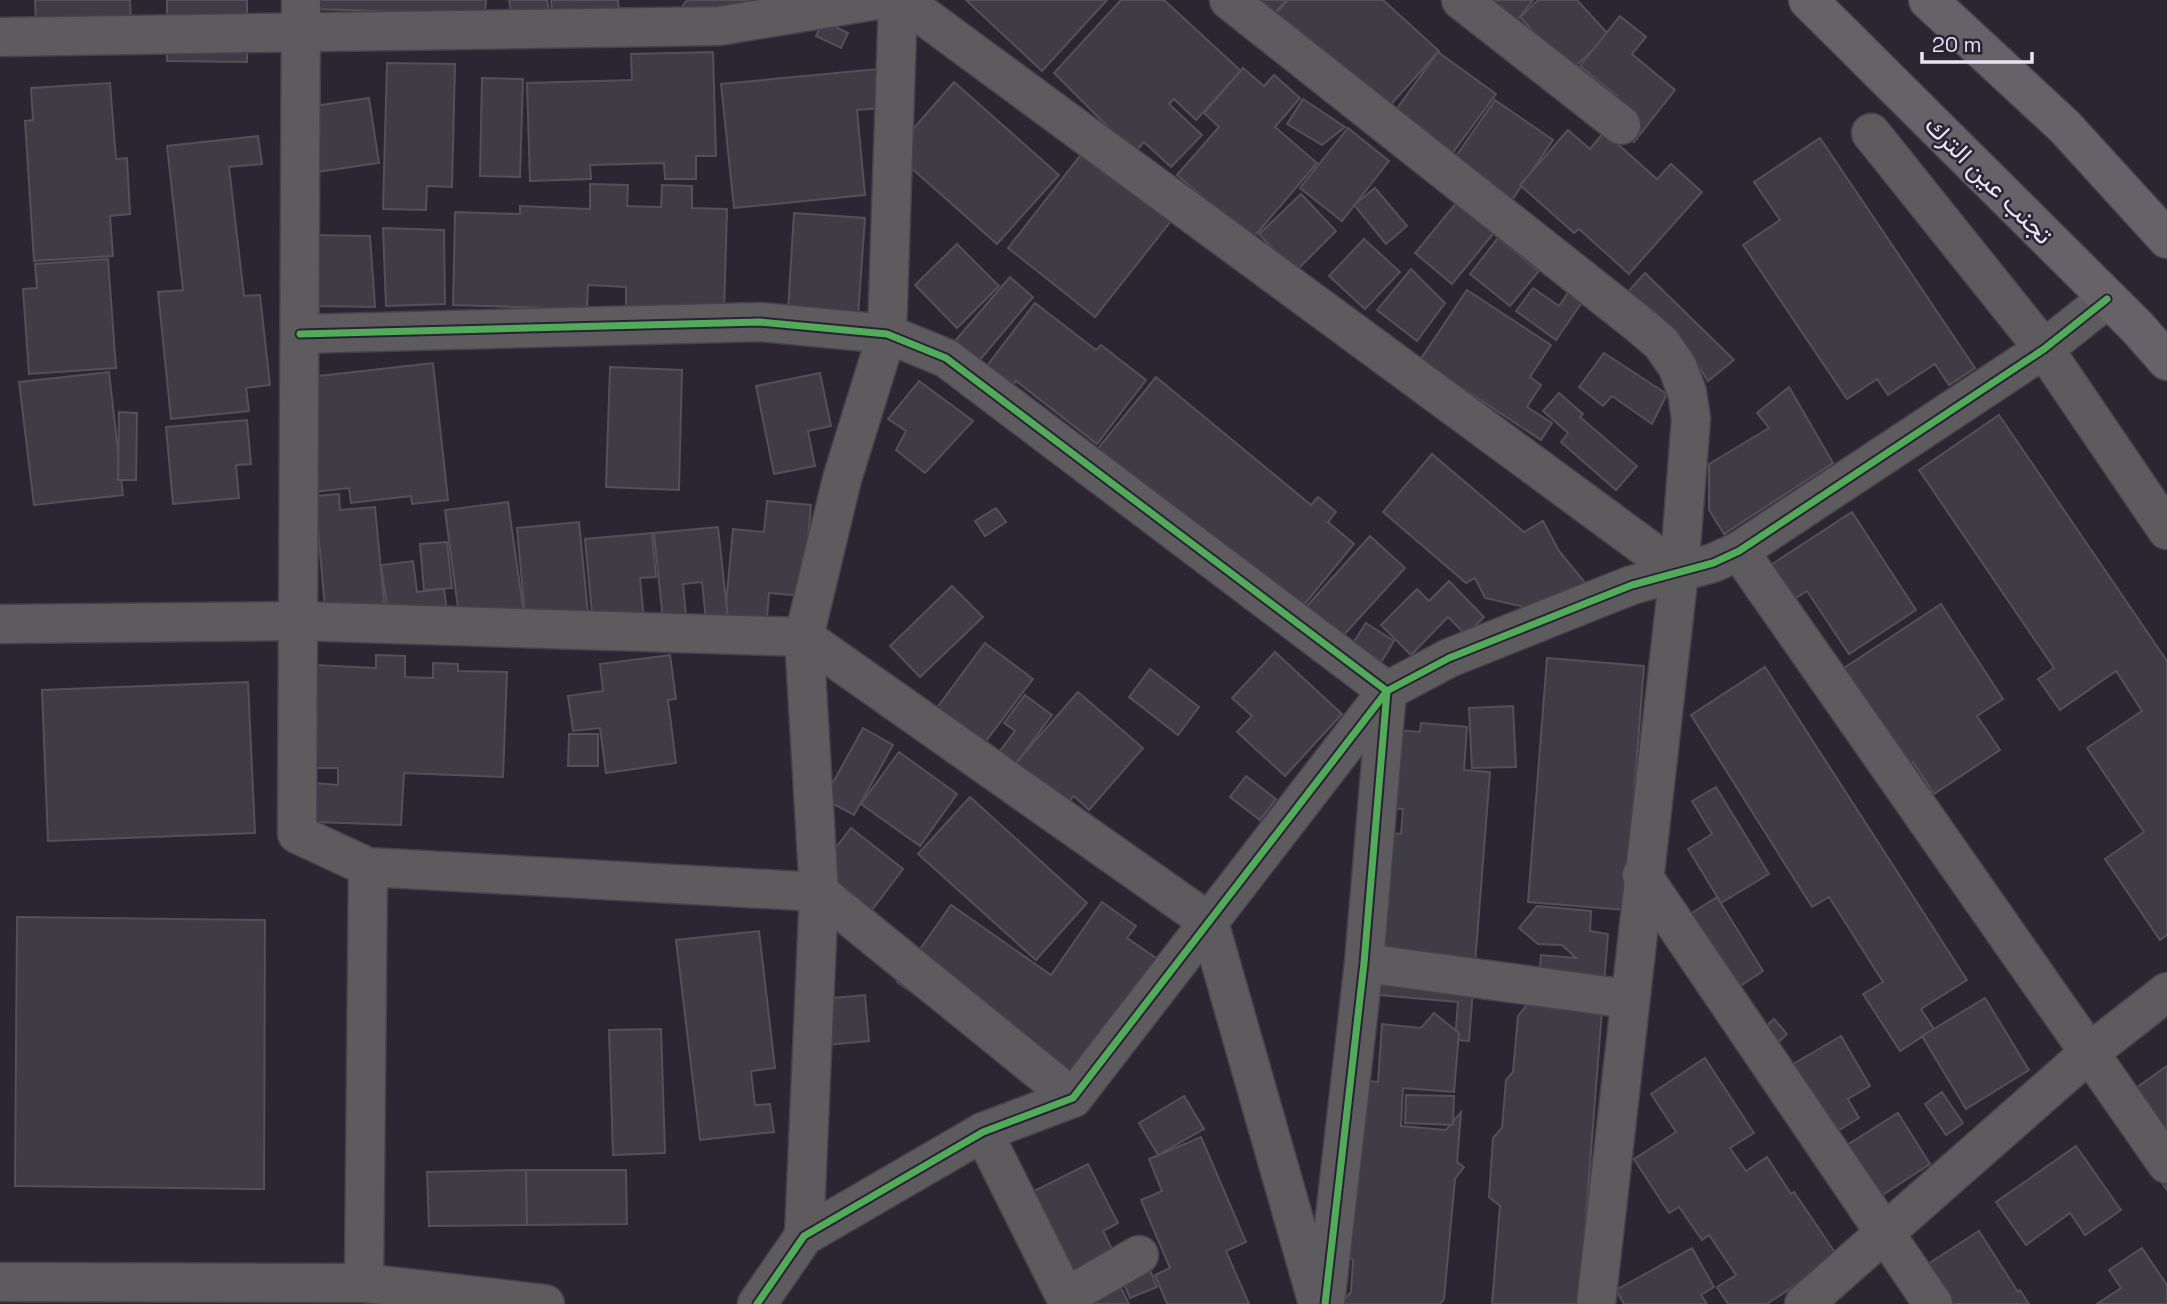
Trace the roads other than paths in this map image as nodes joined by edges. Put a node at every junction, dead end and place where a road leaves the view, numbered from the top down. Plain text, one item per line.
1 (686, 0) edge
2 (877, 0) edge
3 (900, 0) edge
4 (1229, 0) edge
5 (1461, 0) edge
6 (1808, 0) edge
7 (1928, 0) edge
8 (301, 16) edge
9 (719, 26) junction
10 (0, 37) edge
11 (1621, 125) dead end
12 (1871, 133) dead end
13 (2167, 239) edge
14 (2108, 299) junction
15 (300, 334) junction
16 (887, 334) junction
17 (2044, 349) junction
18 (2167, 361) edge
19 (2167, 530) edge
20 (1739, 551) junction
21 (1679, 572) junction
22 (298, 621) junction
23 (0, 624) edge
24 (804, 637) junction
25 (1387, 691) junction
26 (368, 867) junction
27 (1642, 875) junction
28 (819, 892) junction
29 (1209, 922) junction
30 (1364, 963) junction
31 (2167, 992) edge
32 (1629, 999) junction
33 (2090, 1052) junction
34 (1073, 1098) junction
35 (983, 1132) junction
36 (2167, 1164) edge
37 (1884, 1231) junction
38 (804, 1236) junction
39 (1139, 1255) dead end
40 (0, 1282) edge
41 (364, 1283) junction
42 (1068, 1301) edge
43 (545, 1304) edge
44 (757, 1304) edge
45 (1318, 1304) edge
46 (1325, 1304) edge
47 (1596, 1304) edge
48 (1804, 1304) edge
49 (1933, 1304) edge

1 - 9 street
2 - 9 street
3 - 16 street
3 - 21 street
4 - 21 street
5 - 11 street
6 - 14 highway, تجنب عين الترك
7 - 13 highway
8 - 9 street
8 - 10 street
8 - 15 street
12 - 17 street
14 - 17 street
14 - 18 highway, تجنب عين الترك
15 - 16 street
15 - 22 street
16 - 24 street
16 - 25 street
17 - 19 street
17 - 20 street
20 - 21 street
20 - 33 street
21 - 25 street
21 - 27 street
22 - 23 street
22 - 24 street
22 - 26 street
24 - 28 street
24 - 29 street
25 - 29 street
25 - 30 street
26 - 28 street
26 - 41 street
27 - 32 street
27 - 37 street
28 - 34 street
28 - 38 street
29 - 34 street
29 - 45 street
30 - 32 street
30 - 46 street
31 - 33 street
32 - 47 street
33 - 36 street
33 - 37 street
34 - 35 street
35 - 38 street
35 - 42 street
37 - 48 street
37 - 49 street
38 - 44 street
39 - 42 street
40 - 41 street
41 - 43 street

